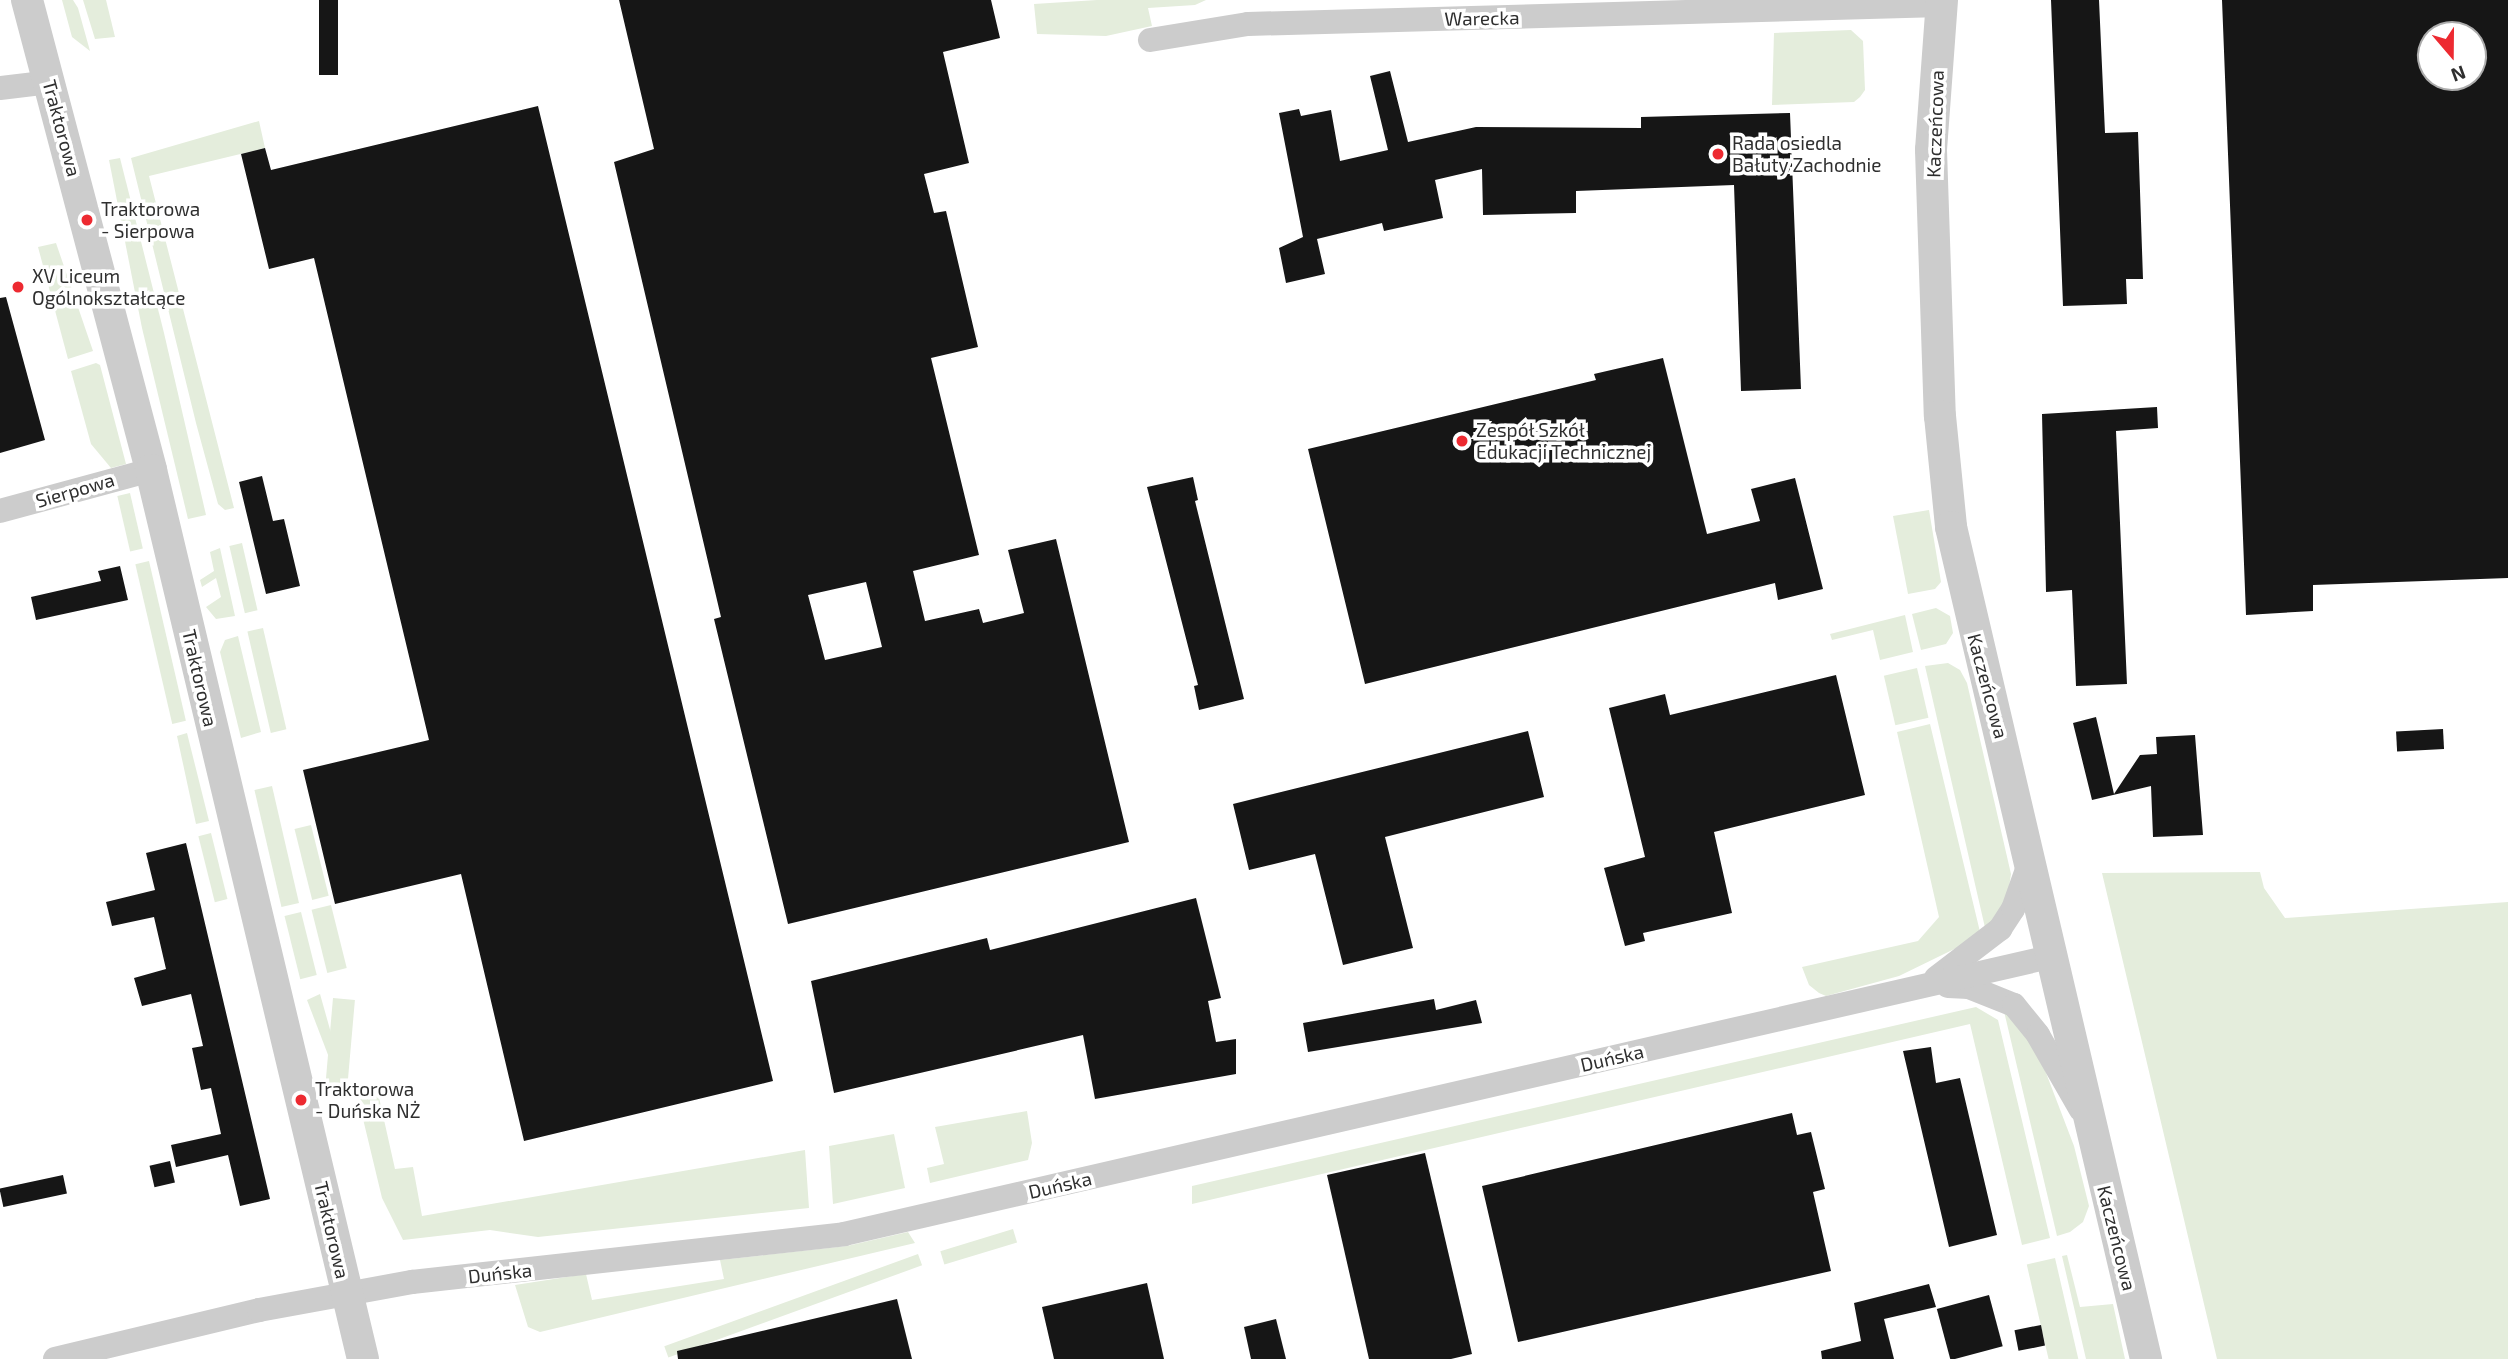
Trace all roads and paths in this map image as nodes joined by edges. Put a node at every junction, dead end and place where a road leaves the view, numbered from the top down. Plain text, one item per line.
1 (27, 0) edge
2 (1942, 3) edge
3 (1150, 40) dead end
4 (50, 82) junction
5 (0, 88) edge
6 (151, 470) junction
7 (0, 512) edge
8 (2031, 859) junction
9 (2054, 956) junction
10 (1927, 985) junction
11 (2089, 1124) junction
12 (347, 1293) junction
13 (55, 1359) edge
14 (363, 1359) edge
15 (2146, 1359) edge

1 - 4 street, Traktorowa
2 - 3 street, Warecka
2 - 8 street, Kaczeńcowa
4 - 5 street
4 - 6 street, Traktorowa
6 - 7 street, Sierpowa
6 - 12 street, Traktorowa
8 - 9 street, Kaczeńcowa
8 - 10 street
9 - 10 street, Duńska
9 - 11 street, Kaczeńcowa
10 - 11 street
10 - 12 street, Duńska
11 - 15 street, Kaczeńcowa
12 - 13 street, Duńska
12 - 14 street, Traktorowa

